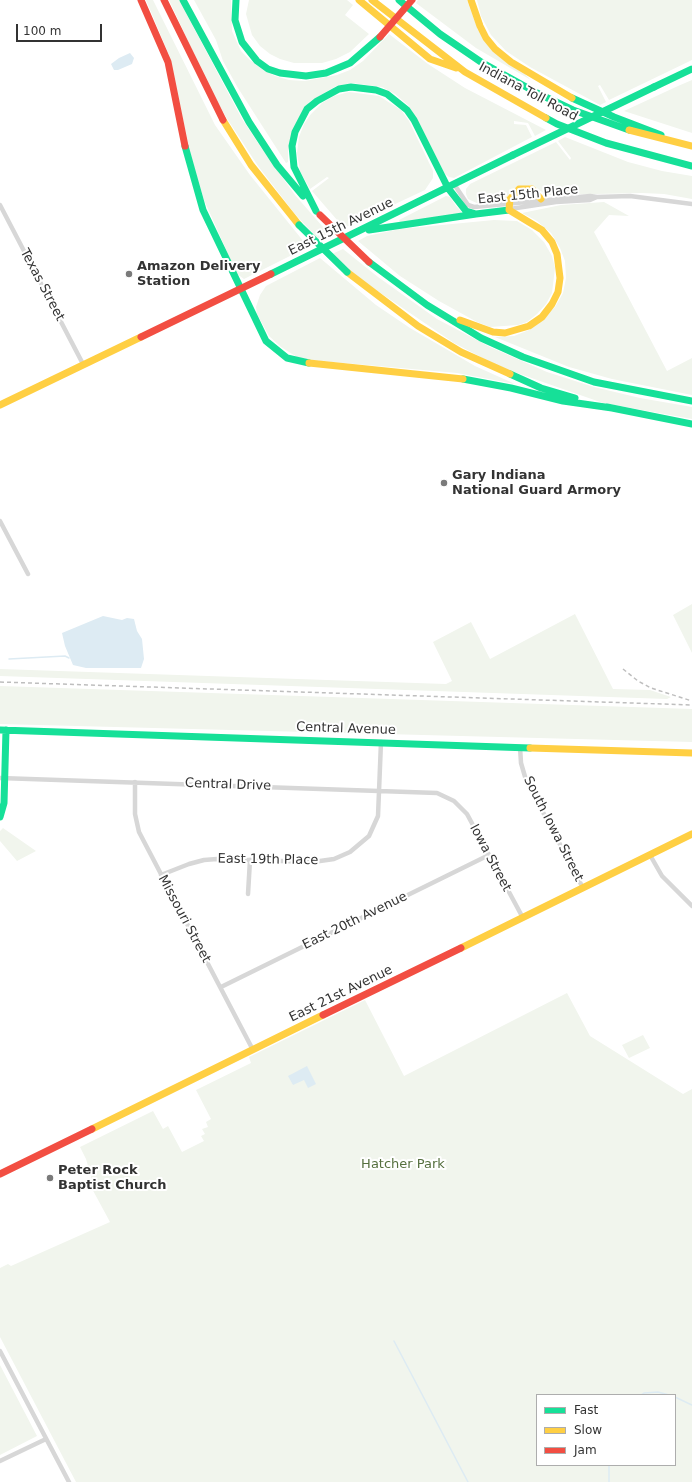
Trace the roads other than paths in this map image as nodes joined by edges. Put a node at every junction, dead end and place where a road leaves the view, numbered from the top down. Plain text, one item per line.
1 (141, 0) edge
2 (159, 0) edge
3 (164, 0) edge
4 (183, 0) edge
5 (236, 0) edge
6 (242, 0) edge
7 (359, 0) edge
8 (372, 0) edge
9 (399, 0) edge
10 (404, 0) edge
11 (412, 0) edge
12 (471, 0) edge
13 (180, 34) junction
14 (378, 35) junction
15 (692, 69) edge
16 (465, 72) junction
17 (676, 143) junction
18 (692, 146) edge
19 (692, 166) edge
20 (451, 186) junction
21 (598, 198) junction
22 (541, 199) junction
23 (692, 204) edge
24 (0, 205) edge
25 (509, 207) junction
26 (318, 213) junction
27 (476, 214) junction
28 (361, 231) junction
29 (240, 290) junction
30 (427, 305) junction
31 (83, 364) junction
32 (692, 402) edge
33 (0, 405) edge
34 (612, 408) junction
35 (692, 424) edge
36 (0, 521) edge
37 (28, 574) dead end
38 (3, 730) edge
39 (381, 742) junction
40 (520, 747) junction
41 (692, 753) edge
42 (2, 778) edge
43 (135, 782) junction
44 (380, 790) junction
45 (454, 801) joint
46 (0, 817) edge
47 (692, 834) edge
48 (489, 855) junction
49 (650, 855) junction
50 (250, 860) junction
51 (161, 875) junction
52 (583, 888) junction
53 (248, 894) dead end
54 (692, 906) edge
55 (522, 918) junction
56 (221, 987) junction
57 (253, 1050) junction
58 (0, 1174) edge
59 (0, 1351) edge
60 (46, 1438) junction
61 (0, 1461) edge
62 (69, 1482) edge

1 - 29 main road
2 - 13 main road
3 - 13 main road
4 - 26 main road
5 - 14 main road
6 - 14 main road
7 - 16 main road
8 - 16 main road, Indiana Toll Road
9 - 17 main road, Indiana Toll Road
10 - 14 main road
11 - 14 main road, bridge
12 - 17 main road
13 - 34 main road, bridge
15 - 20 main road, East 15th Avenue, bridge
16 - 19 main road, Indiana Toll Road
17 - 18 main road, Indiana Toll Road
20 - 25 street, East 15th Place
20 - 26 main road
20 - 27 main road, East 15th Place
20 - 28 main road, East 15th Avenue
21 - 22 street, East 15th Place
21 - 23 street, East 15th Place
21 - 25 street, East 15th Place
22 - 25 street, East 15th Place
22 - 25 main road
24 - 31 street, Texas Street
25 - 27 main road, East 15th Place
25 - 30 main road
26 - 30 main road, bridge
27 - 28 main road
28 - 29 main road, East 15th Avenue
29 - 31 main road, East 15th Avenue
29 - 34 main road
30 - 32 main road
31 - 33 main road, East 15th Avenue
34 - 35 main road
36 - 37 street
38 - 39 main road, Central Avenue
38 - 42 main road
39 - 40 main road, Central Avenue
39 - 44 street, East 19th Place
40 - 41 main road, Central Avenue
40 - 52 street, South Iowa Street
42 - 43 street, Central Drive
42 - 46 main road
43 - 44 street, Central Drive
43 - 51 street, Missouri Street
44 - 45 street, Central Drive
44 - 50 street, East 19th Place
45 - 48 street, Iowa Street
47 - 49 main road, East 21st Avenue
48 - 55 street, Iowa Street
48 - 56 street, East 20th Avenue
49 - 52 main road, East 21st Avenue
49 - 54 street
50 - 51 street, East 19th Place
50 - 53 street
51 - 56 street, Missouri Street
52 - 55 main road, East 21st Avenue
55 - 57 main road, East 21st Avenue
56 - 57 street, Missouri Street
57 - 58 main road, East 21st Avenue
59 - 60 street
60 - 61 street
60 - 62 street

